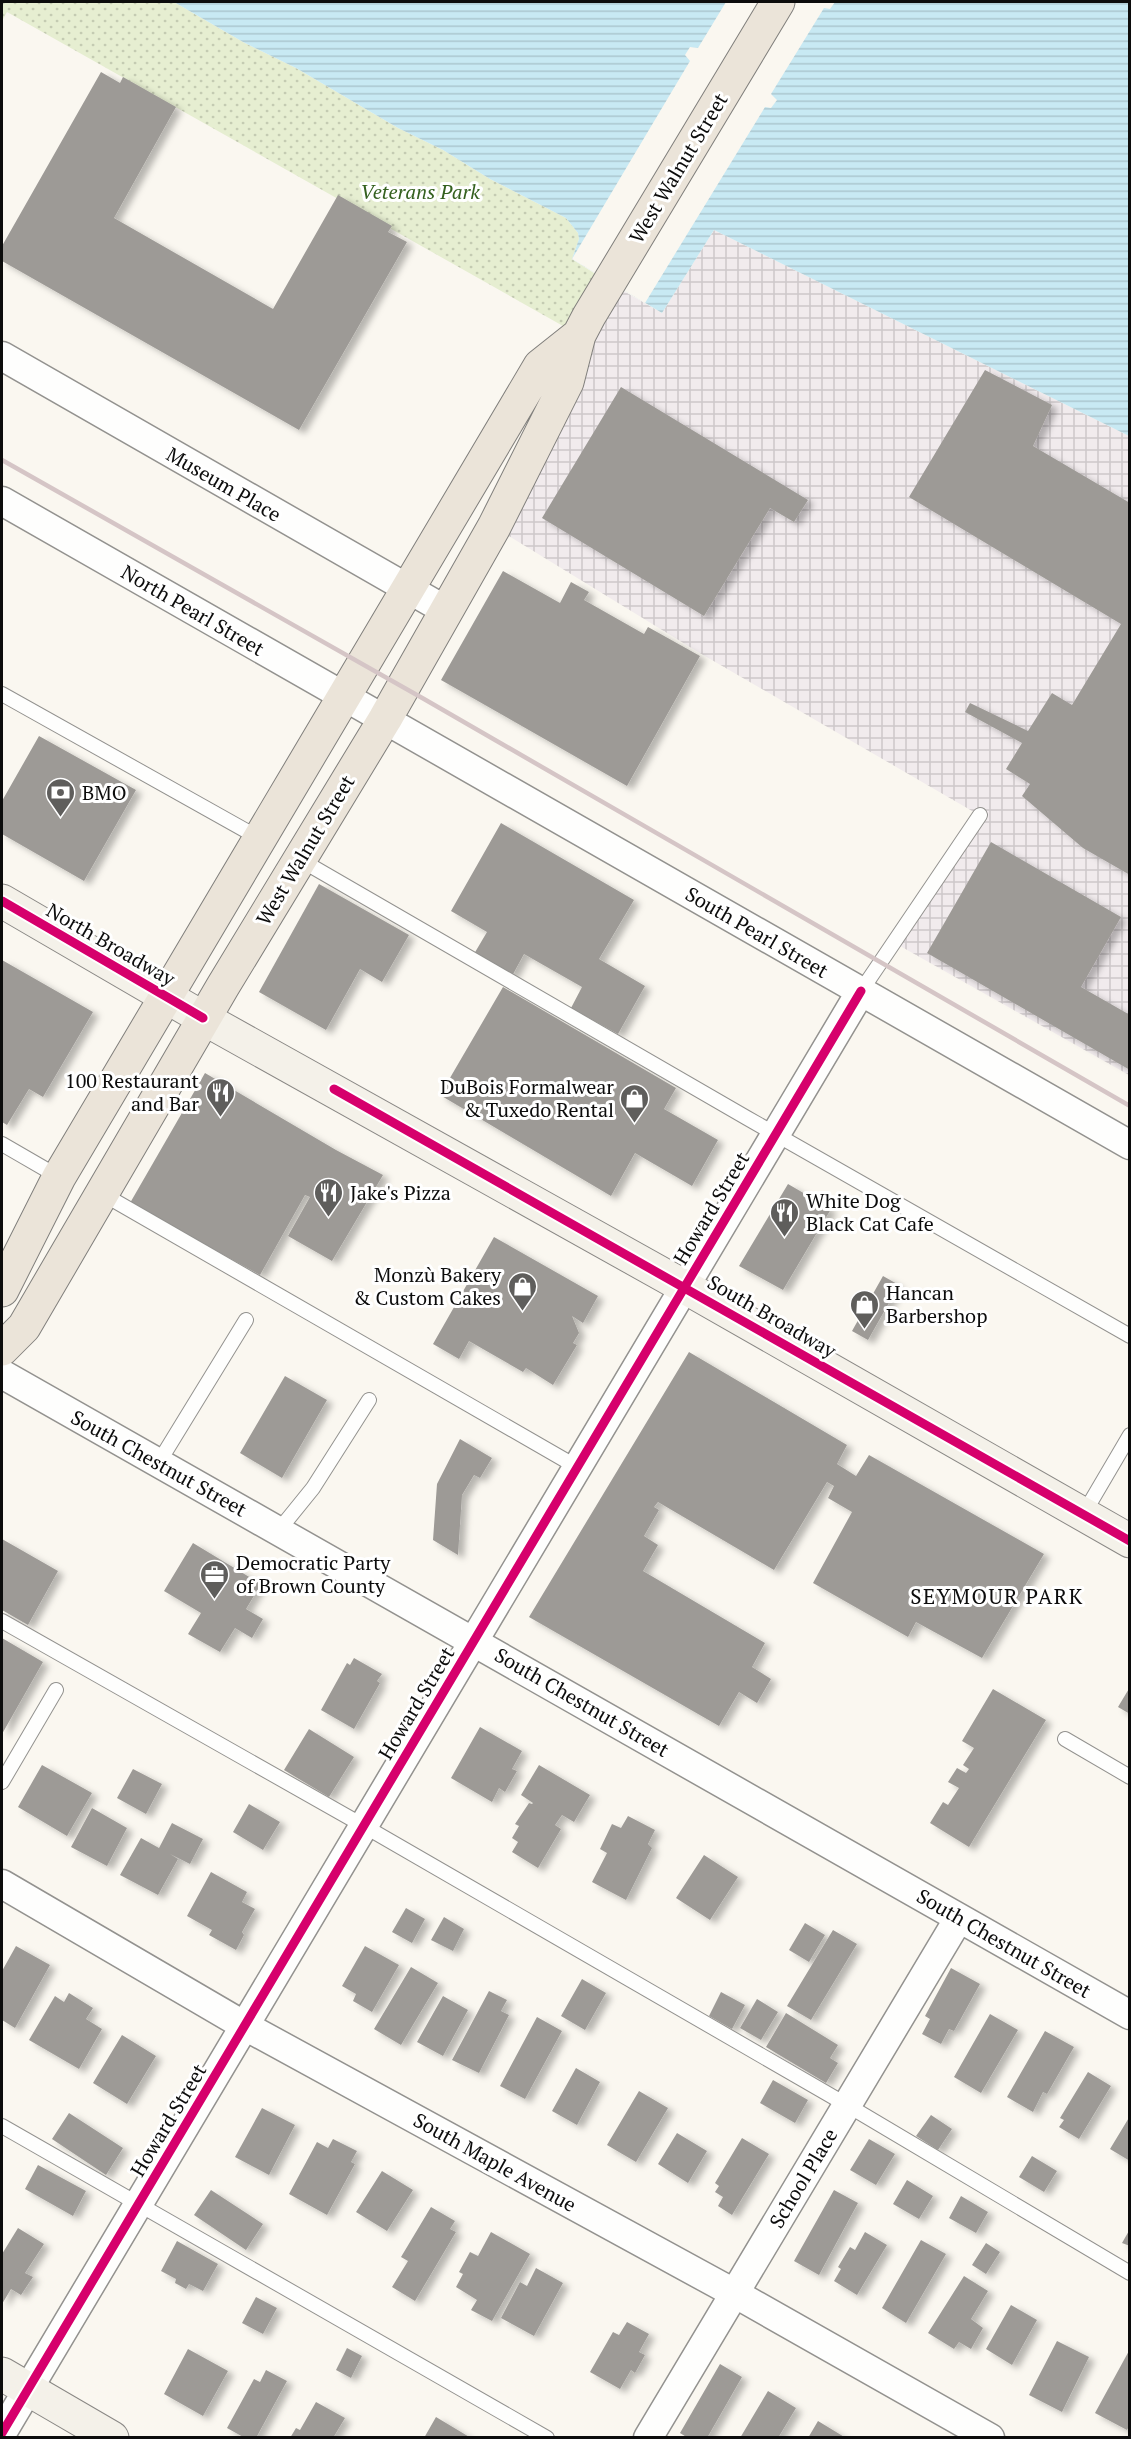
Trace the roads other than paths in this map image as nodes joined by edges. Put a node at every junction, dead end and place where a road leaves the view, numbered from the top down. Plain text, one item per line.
1 (778, 2) edge
2 (579, 335) junction
3 (2, 356) edge
4 (2, 501) edge
5 (407, 588) junction
6 (447, 611) junction
7 (2, 694) edge
8 (345, 696) junction
9 (385, 719) junction
10 (980, 815) dead end
11 (259, 838) junction
12 (298, 859) junction
13 (2, 901) edge
14 (861, 991) junction
15 (165, 996) junction
16 (204, 1018) junction
17 (776, 1135) junction
18 (2, 1144) edge
19 (1130, 1145) edge
20 (59, 1178) junction
21 (101, 1193) junction
22 (685, 1287) junction
23 (2, 1290) edge
24 (246, 1320) dead end
25 (1130, 1336) edge
26 (2, 1350) edge
27 (2, 1374) edge
28 (369, 1400) dead end
29 (1130, 1435) edge
30 (159, 1462) junction
31 (577, 1467) junction
32 (1083, 1515) junction
33 (279, 1530) junction
34 (1130, 1541) edge
35 (2, 1621) edge
36 (474, 1641) junction
37 (56, 1690) dead end
38 (1065, 1739) dead end
39 (1130, 1778) edge
40 (2, 1782) edge
41 (364, 1826) junction
42 (2, 1884) edge
43 (958, 1917) junction
44 (1130, 2015) edge
45 (245, 2026) junction
46 (847, 2105) junction
47 (2, 2126) edge
48 (139, 2203) junction
49 (1130, 2273) edge
50 (734, 2293) junction
51 (15, 2382) edge
52 (2, 2433) edge
53 (112, 2438) edge
54 (548, 2438) edge
55 (648, 2438) edge
56 (990, 2438) edge

1 - 2 main road, West Walnut Street
2 - 5 main road, West Walnut Street
2 - 6 main road, West Walnut Street
3 - 5 street, Museum Place
4 - 8 street, North Pearl Street
5 - 6 street, Museum Place
5 - 8 main road, West Walnut Street
6 - 9 main road, West Walnut Street
7 - 11 lane
8 - 9 street, North Pearl Street
8 - 11 main road, West Walnut Street
9 - 12 main road, West Walnut Street
9 - 14 street, South Pearl Street
10 - 14 lane
11 - 15 main road, West Walnut Street
12 - 16 main road, West Walnut Street
12 - 17 lane
13 - 15 street, North Broadway
14 - 17 street, Howard Street
14 - 19 street, South Pearl Street
15 - 16 street, North Broadway
15 - 20 main road, West Walnut Street
16 - 21 main road, West Walnut Street
16 - 22 street, South Broadway
17 - 22 street, Howard Street
17 - 25 lane
18 - 20 lane
20 - 23 main road, West Walnut Street
21 - 26 main road, West Walnut Street
21 - 31 lane
22 - 31 street, Howard Street
22 - 32 street, South Broadway
24 - 30 lane
27 - 30 street, South Chestnut Street
28 - 33 lane
29 - 32 lane
30 - 33 street, South Chestnut Street
31 - 36 street, Howard Street
32 - 34 street, South Broadway
33 - 36 street, South Chestnut Street
35 - 41 lane
36 - 41 street, Howard Street
36 - 43 street, South Chestnut Street
37 - 40 lane
38 - 39 lane
41 - 45 street, Howard Street
41 - 46 lane
42 - 45 street, South Maple Avenue
43 - 44 street, South Chestnut Street
43 - 46 street, School Place
45 - 48 street, Howard Street
45 - 50 street, South Maple Avenue
46 - 49 lane
46 - 50 street, School Place
47 - 48 lane
48 - 51 street, Howard Street
48 - 54 lane
50 - 55 street, School Place
50 - 56 street, South Maple Avenue
51 - 52 street, Howard Street
51 - 53 street

